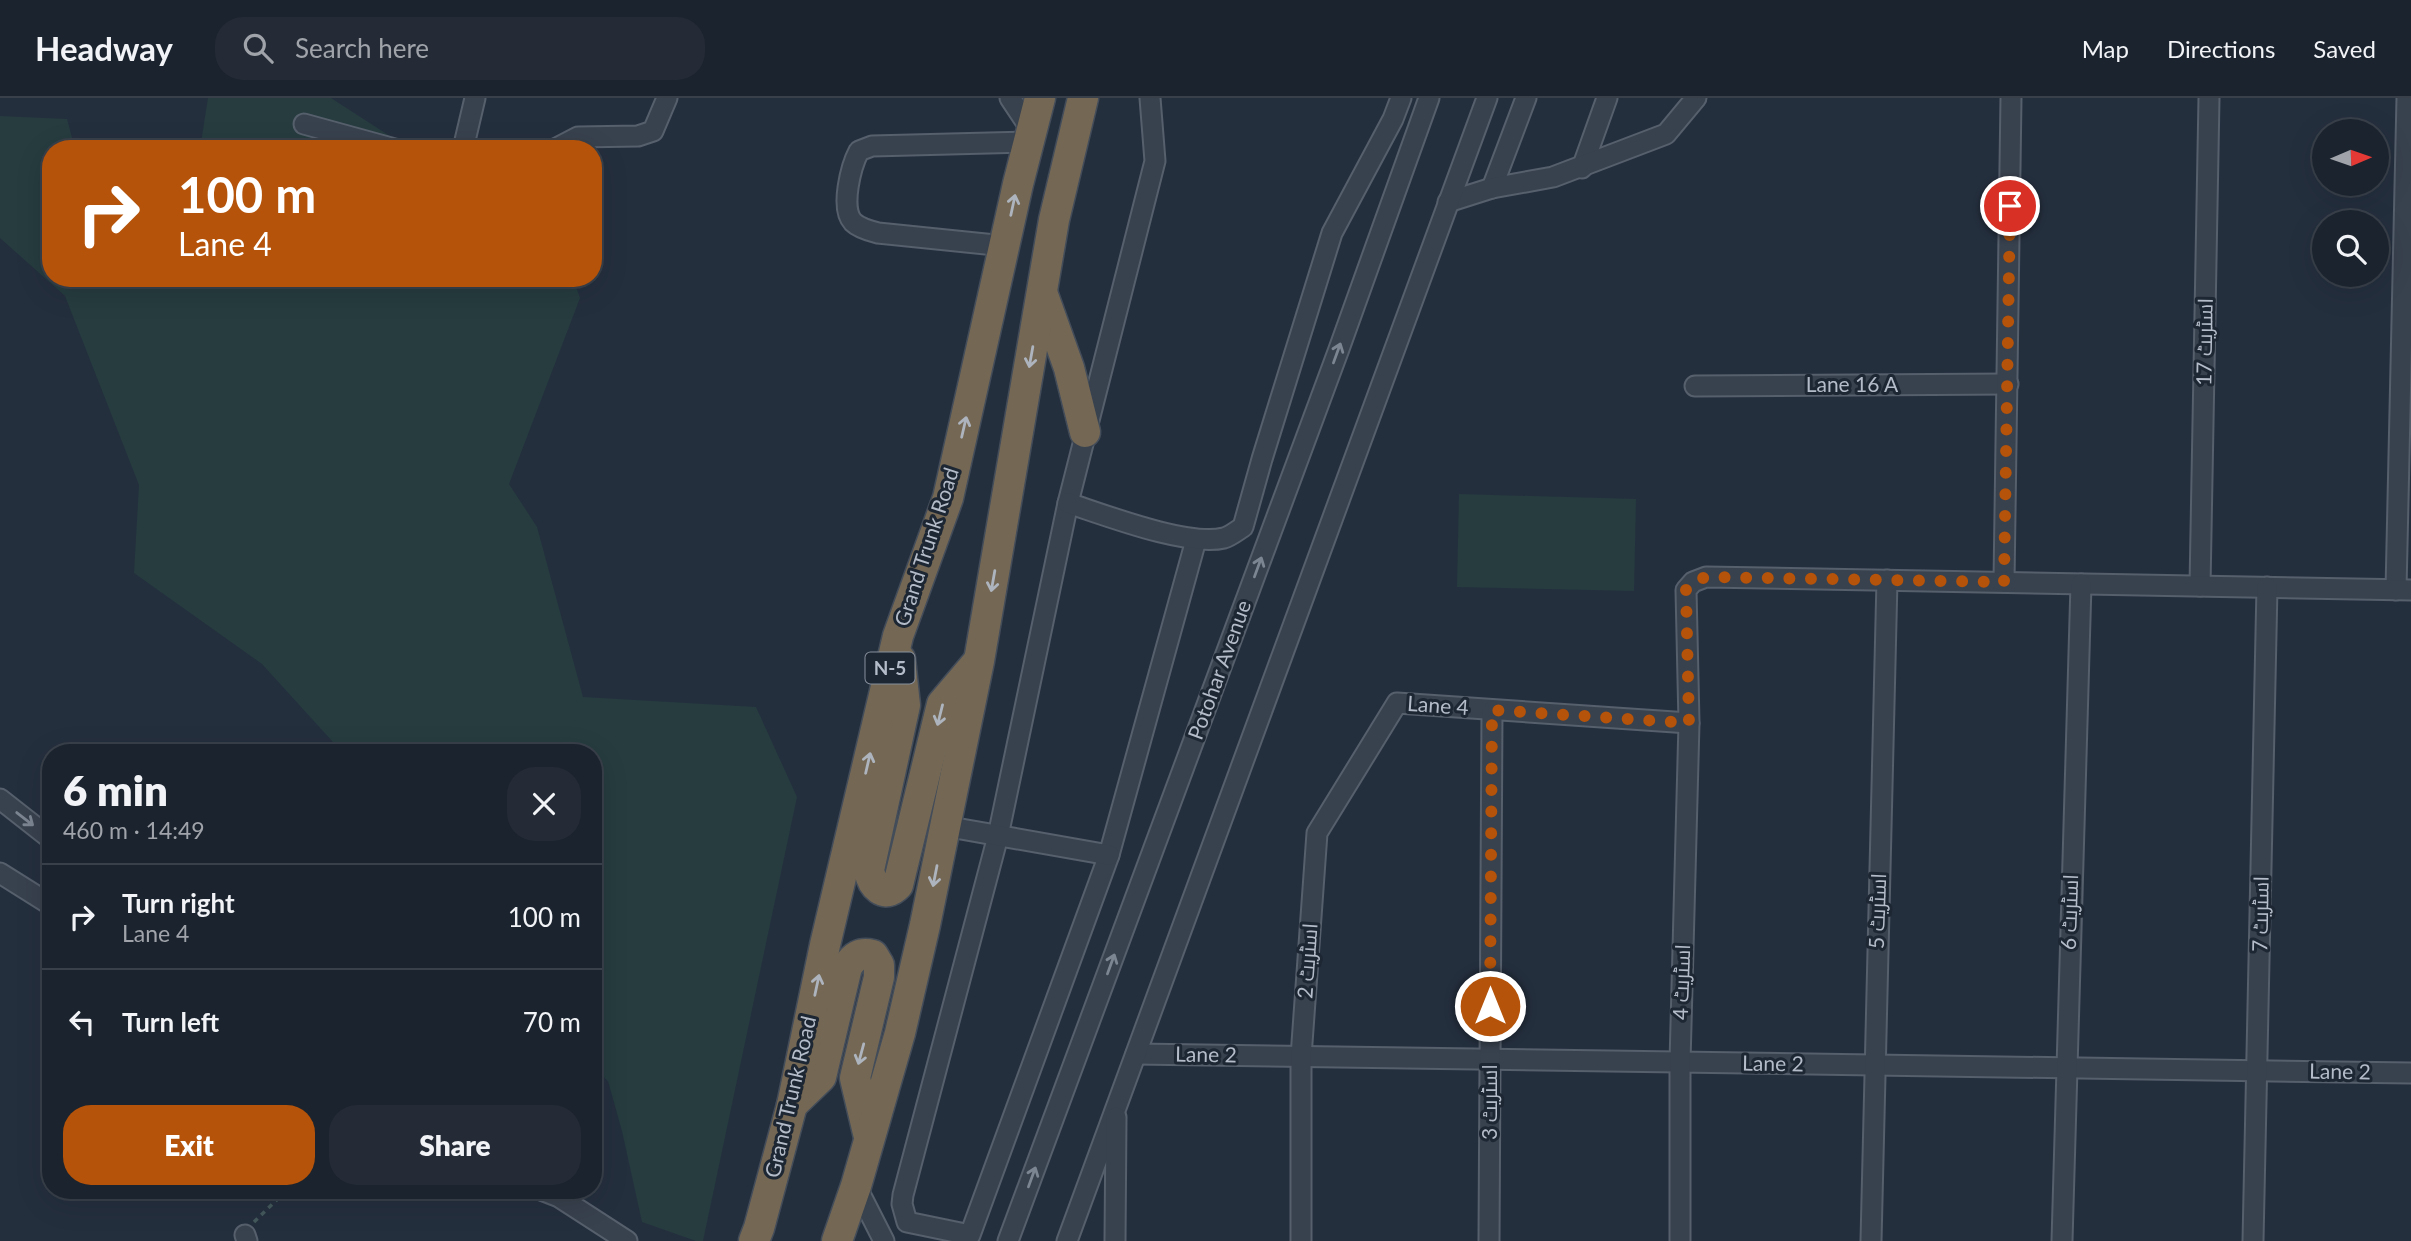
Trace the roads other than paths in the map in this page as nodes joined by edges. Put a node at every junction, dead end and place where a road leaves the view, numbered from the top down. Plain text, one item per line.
1 (475, 98) edge
2 (667, 98) edge
3 (1010, 98) edge
4 (1040, 98) edge
5 (1083, 98) edge
6 (1150, 98) edge
7 (1401, 98) edge
8 (1429, 98) edge
9 (1487, 98) edge
10 (1526, 98) edge
11 (1607, 98) edge
12 (1696, 98) edge
13 (2011, 98) edge
14 (2209, 98) edge
15 (2407, 98) edge
16 (304, 124) dead end
17 (1030, 137) junction
18 (362, 140) edge
19 (465, 140) edge
20 (572, 140) edge
21 (1582, 168) junction
22 (1492, 188) junction
23 (1448, 202) junction
24 (1005, 246) junction
25 (1042, 292) junction
26 (2008, 384) junction
27 (1695, 386) dead end
28 (1085, 432) junction
29 (1068, 503) junction
30 (1196, 540) junction
31 (1887, 580) junction
32 (2004, 582) junction
33 (2081, 584) junction
34 (2200, 586) junction
35 (2267, 587) junction
36 (2403, 590) edge
37 (898, 636) junction
38 (979, 661) junction
39 (1397, 703) joint
40 (1492, 710) junction
41 (1689, 723) junction
42 (0, 799) edge
43 (944, 826) junction
44 (42, 832) edge
45 (998, 835) junction
46 (1109, 855) junction
47 (0, 873) edge
48 (42, 899) edge
49 (1136, 1054) junction
50 (1301, 1057) junction
51 (1490, 1059) junction
52 (1680, 1062) junction
53 (1873, 1065) junction
54 (2065, 1068) junction
55 (2258, 1071) junction
56 (2411, 1073) edge
57 (1117, 1101) junction
58 (792, 1105) junction
59 (870, 1139) junction
60 (856, 1186) junction
61 (561, 1199) edge
62 (627, 1241) edge
63 (754, 1241) edge
64 (837, 1241) edge
65 (884, 1241) edge
66 (1008, 1241) edge
67 (1067, 1241) edge
68 (1115, 1241) edge
69 (1301, 1241) edge
70 (1489, 1241) edge
71 (1680, 1241) edge
72 (1871, 1241) edge
73 (2062, 1241) edge
74 (2253, 1241) edge

1 - 19 street
2 - 20 street
3 - 17 street
4 - 17 highway, Grand Trunk Road / N-5
5 - 25 highway
6 - 28 street
7 - 30 street
66 -> 8 street, Potohar Avenue
9 - 23 street
10 - 22 street
11 - 21 street
12 - 21 street
13 - 26 street
14 - 34 street, اسٹریٹ 17
15 - 36 street
16 - 18 street
24 -> 17 highway, Grand Trunk Road / N-5
17 - 24 street
21 - 22 street
22 - 23 street
23 - 49 street
37 -> 24 highway, Grand Trunk Road / N-5
25 - 28 highway
25 -> 38 highway
26 - 27 street, Lane 16 A
26 - 32 street
28 - 29 street
29 - 30 street
29 - 45 street
30 - 46 street
31 - 32 street, اسٹریٹ 4
31 - 41 street, اسٹریٹ 4
31 - 53 street, اسٹریٹ 5
32 - 33 street, اسٹریٹ 4
33 - 34 street, اسٹریٹ 4
33 - 54 street, اسٹریٹ 6
34 - 35 street, اسٹریٹ 4
35 - 36 street, اسٹریٹ 4
35 - 55 street, اسٹریٹ 7
38 -> 37 highway
58 -> 37 highway, Grand Trunk Road / N-5
38 - 43 highway
39 - 40 street, Lane 4
39 - 50 street, اسٹریٹ 2
40 - 41 street, Lane 4
40 - 51 street, اسٹریٹ 3
41 - 52 street, اسٹریٹ 4
42 -> 44 street
43 - 45 street
43 -> 59 highway
45 - 46 street
45 - 46 street
47 - 48 street
49 - 50 street, Lane 2
49 - 57 street
50 - 51 street, Lane 2
50 - 69 street, اسٹریٹ 2
51 - 52 street, Lane 2
51 - 70 street, اسٹریٹ 3
52 - 53 street, Lane 2
52 - 71 street, اسٹریٹ 4
53 - 54 street, Lane 2
53 - 72 street, اسٹریٹ 5
54 - 55 street, Lane 2
54 - 73 street, اسٹریٹ 6
55 - 56 street, Lane 2
55 - 74 street, اسٹریٹ 7
57 - 67 street
57 - 68 street
58 -> 59 highway
58 - 63 highway, Grand Trunk Road / N-5
59 - 60 highway
60 - 64 highway
60 - 65 street
61 - 62 street

